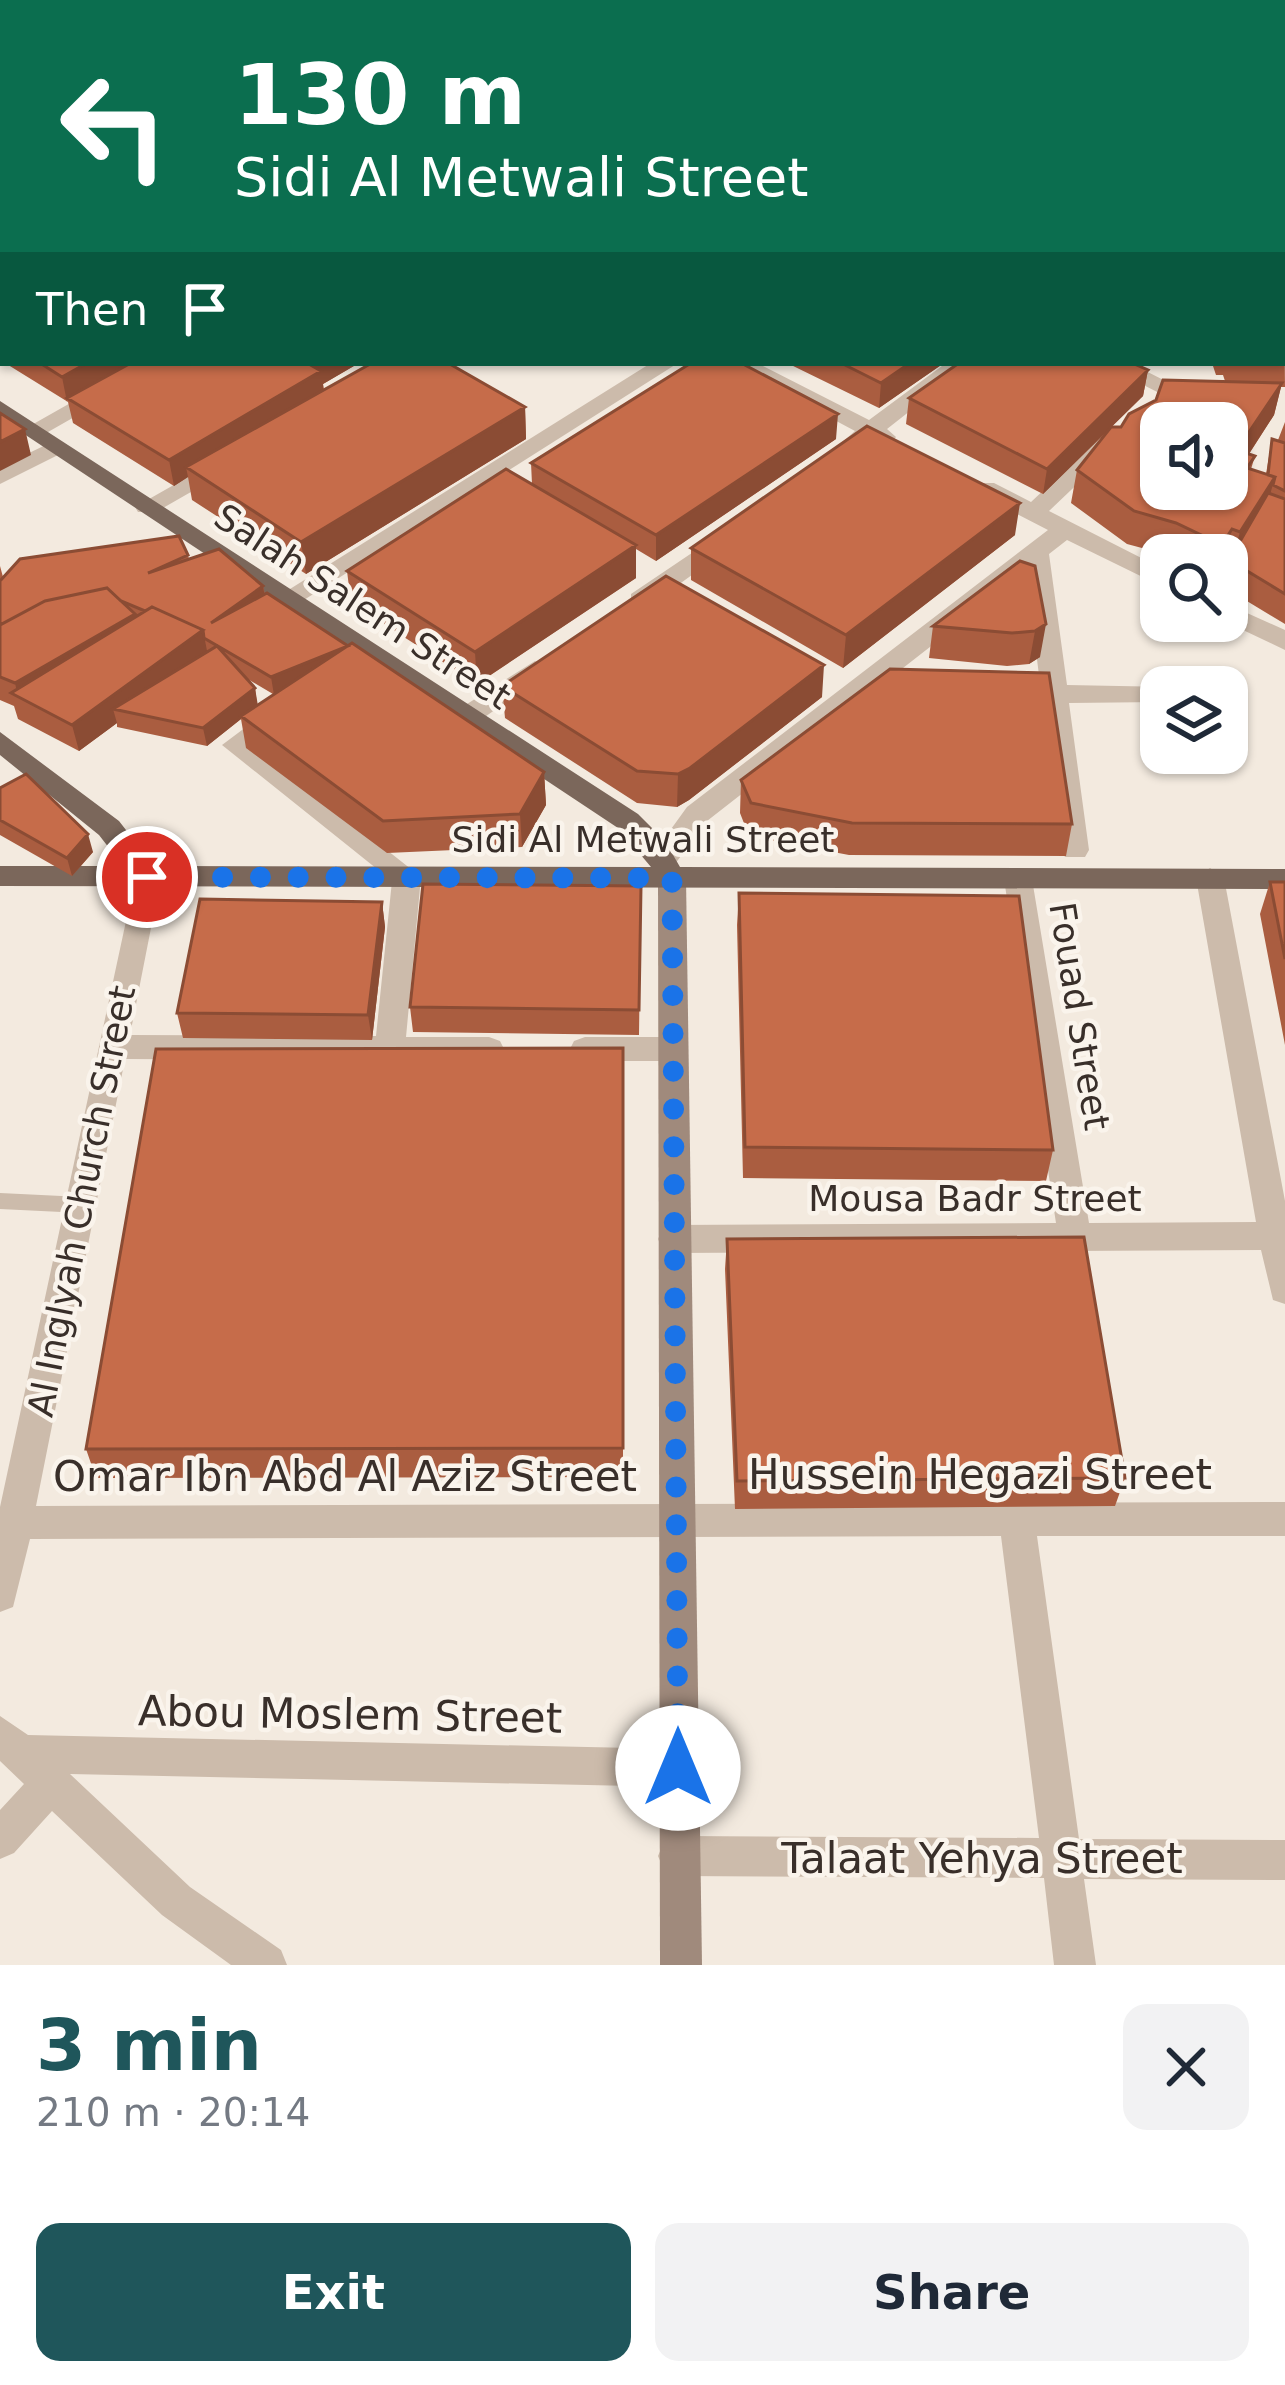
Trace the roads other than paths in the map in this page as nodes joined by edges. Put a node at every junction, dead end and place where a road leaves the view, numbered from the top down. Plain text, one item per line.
1 (154, 366) edge
2 (663, 366) edge
3 (745, 366) edge
4 (956, 366) edge
5 (1119, 366) edge
6 (1169, 402) edge
7 (0, 408) edge
8 (1120, 430) edge
9 (872, 431) junction
10 (45, 439) junction
11 (246, 451) edge
12 (912, 451) edge
13 (815, 472) edge
14 (952, 472) edge
15 (0, 477) edge
16 (147, 507) junction
17 (1034, 513) junction
18 (740, 528) edge
19 (1065, 530) junction
20 (1036, 551) junction
21 (1140, 568) edge
22 (287, 599) junction
23 (620, 614) edge
24 (1248, 622) edge
25 (1280, 636) edge
26 (562, 652) edge
27 (1140, 693) edge
28 (1056, 694) junction
29 (294, 701) edge
30 (466, 716) junction
31 (0, 741) edge
32 (1075, 850) edge
33 (667, 869) junction
34 (0, 876) edge
35 (147, 877) junction
36 (407, 878) junction
37 (1210, 878) junction
38 (1018, 879) junction
39 (1285, 879) edge
40 (111, 1047) junction
41 (390, 1048) junction
42 (673, 1049) junction
43 (0, 1201) edge
44 (82, 1204) junction
45 (1276, 1236) junction
46 (1076, 1237) junction
47 (674, 1238) junction
48 (1284, 1281) edge
49 (676, 1519) junction
50 (1017, 1519) junction
51 (1285, 1519) edge
52 (15, 1523) junction
53 (0, 1595) edge
54 (10, 1744) edge
55 (678, 1768) junction
56 (50, 1785) junction
57 (0, 1839) edge
58 (678, 1856) junction
59 (1061, 1859) junction
60 (1285, 1860) edge
61 (266, 1965) edge
62 (681, 1965) edge
63 (1075, 1965) edge

1 - 10 street
2 - 22 street
3 - 9 street
4 - 9 street
5 - 6 street
7 - 10 main road, Salah Salem Street
8 - 17 street
9 - 12 street
9 - 13 street
10 - 15 street
10 - 16 main road, Salah Salem Street
11 - 16 street
14 - 17 street
16 - 22 main road, Salah Salem Street
17 - 19 street
18 - 23 street
19 - 20 street
19 - 21 street
20 - 28 street
20 - 33 street
22 - 30 main road, Salah Salem Street
24 - 25 street
26 - 30 street
27 - 28 street
28 - 32 street
29 - 36 street
30 - 33 main road, Salah Salem Street
31 - 35 main road
33 - 36 main road, Sidi Al Metwali Street
33 - 38 main road, Sidi Al Metwali Street
33 - 42 street
34 - 35 main road, Sidi Al Metwali Street
35 - 36 main road, Sidi Al Metwali Street
35 - 40 street, Al Inglyah Church Street
36 - 41 street
37 - 38 main road, Sidi Al Metwali Street
37 - 39 main road, Sidi Al Metwali Street
37 - 45 street
38 - 46 street, Fouad Street
40 - 41 street
40 - 44 street, Al Inglyah Church Street
41 - 42 street
42 - 47 street
43 - 44 lane
44 - 52 street, Al Inglyah Church Street
45 - 46 street, Mousa Badr Street
45 - 48 street
46 - 47 street, Mousa Badr Street
47 - 49 street
49 - 50 street, Hussein Hegazi Street
49 - 52 street, Omar Ibn Abd Al Aziz Street
49 - 55 street
50 - 51 street, Hussein Hegazi Street
50 - 59 street
52 - 53 street, Al Inglyah Church Street
54 - 55 street, Abou Moslem Street
54 - 56 street
55 - 58 street
56 - 57 street
56 - 61 street
58 - 59 street, Talaat Yehya Street
58 - 62 street
59 - 60 street, Talaat Yehya Street
59 - 63 street

